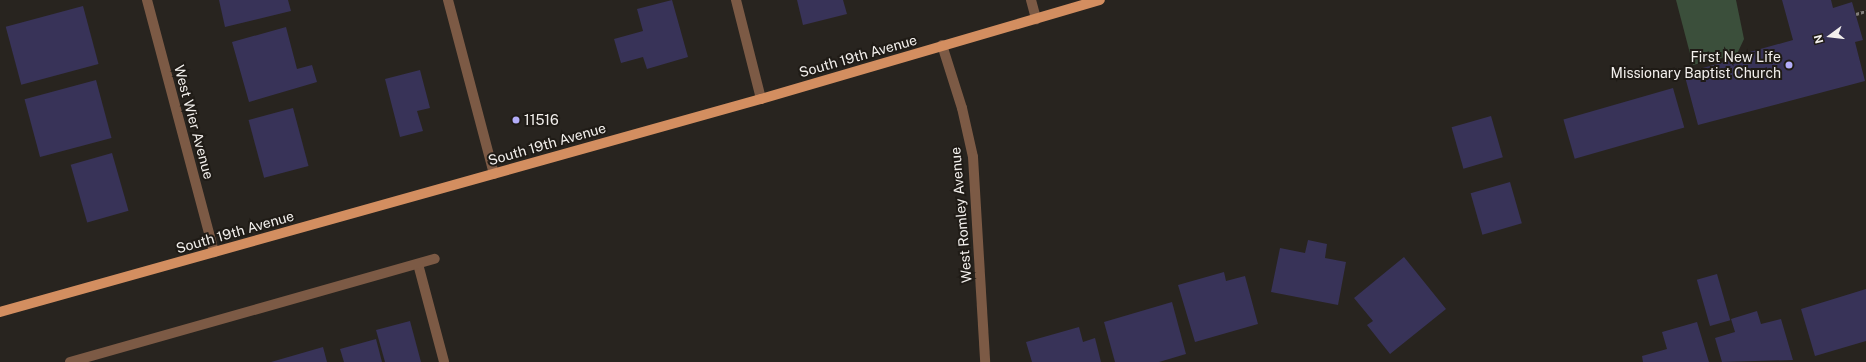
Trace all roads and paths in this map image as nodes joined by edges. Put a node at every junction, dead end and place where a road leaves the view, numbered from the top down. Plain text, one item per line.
1 (147, 0) edge
2 (448, 0) edge
3 (736, 0) edge
4 (1031, 0) edge
5 (1100, 0) edge
6 (1866, 11) edge
7 (1856, 14) dead end
8 (1036, 19) junction
9 (942, 46) junction
10 (761, 99) junction
11 (494, 174) junction
12 (214, 252) junction
13 (435, 259) dead end
14 (418, 264) junction
15 (0, 312) edge
16 (70, 362) edge
17 (444, 362) edge
18 (985, 362) edge

1 - 12 street, West Wier Avenue
2 - 11 street
3 - 10 street
4 - 8 street
5 - 8 main road, South 19th Avenue
6 - 7 path
8 - 9 main road, South 19th Avenue
9 - 10 main road, South 19th Avenue
9 - 18 street, West Romley Avenue
10 - 11 main road, South 19th Avenue
11 - 12 main road, South 19th Avenue
12 - 15 main road, South 19th Avenue
13 - 14 street
14 - 16 street
14 - 17 street

